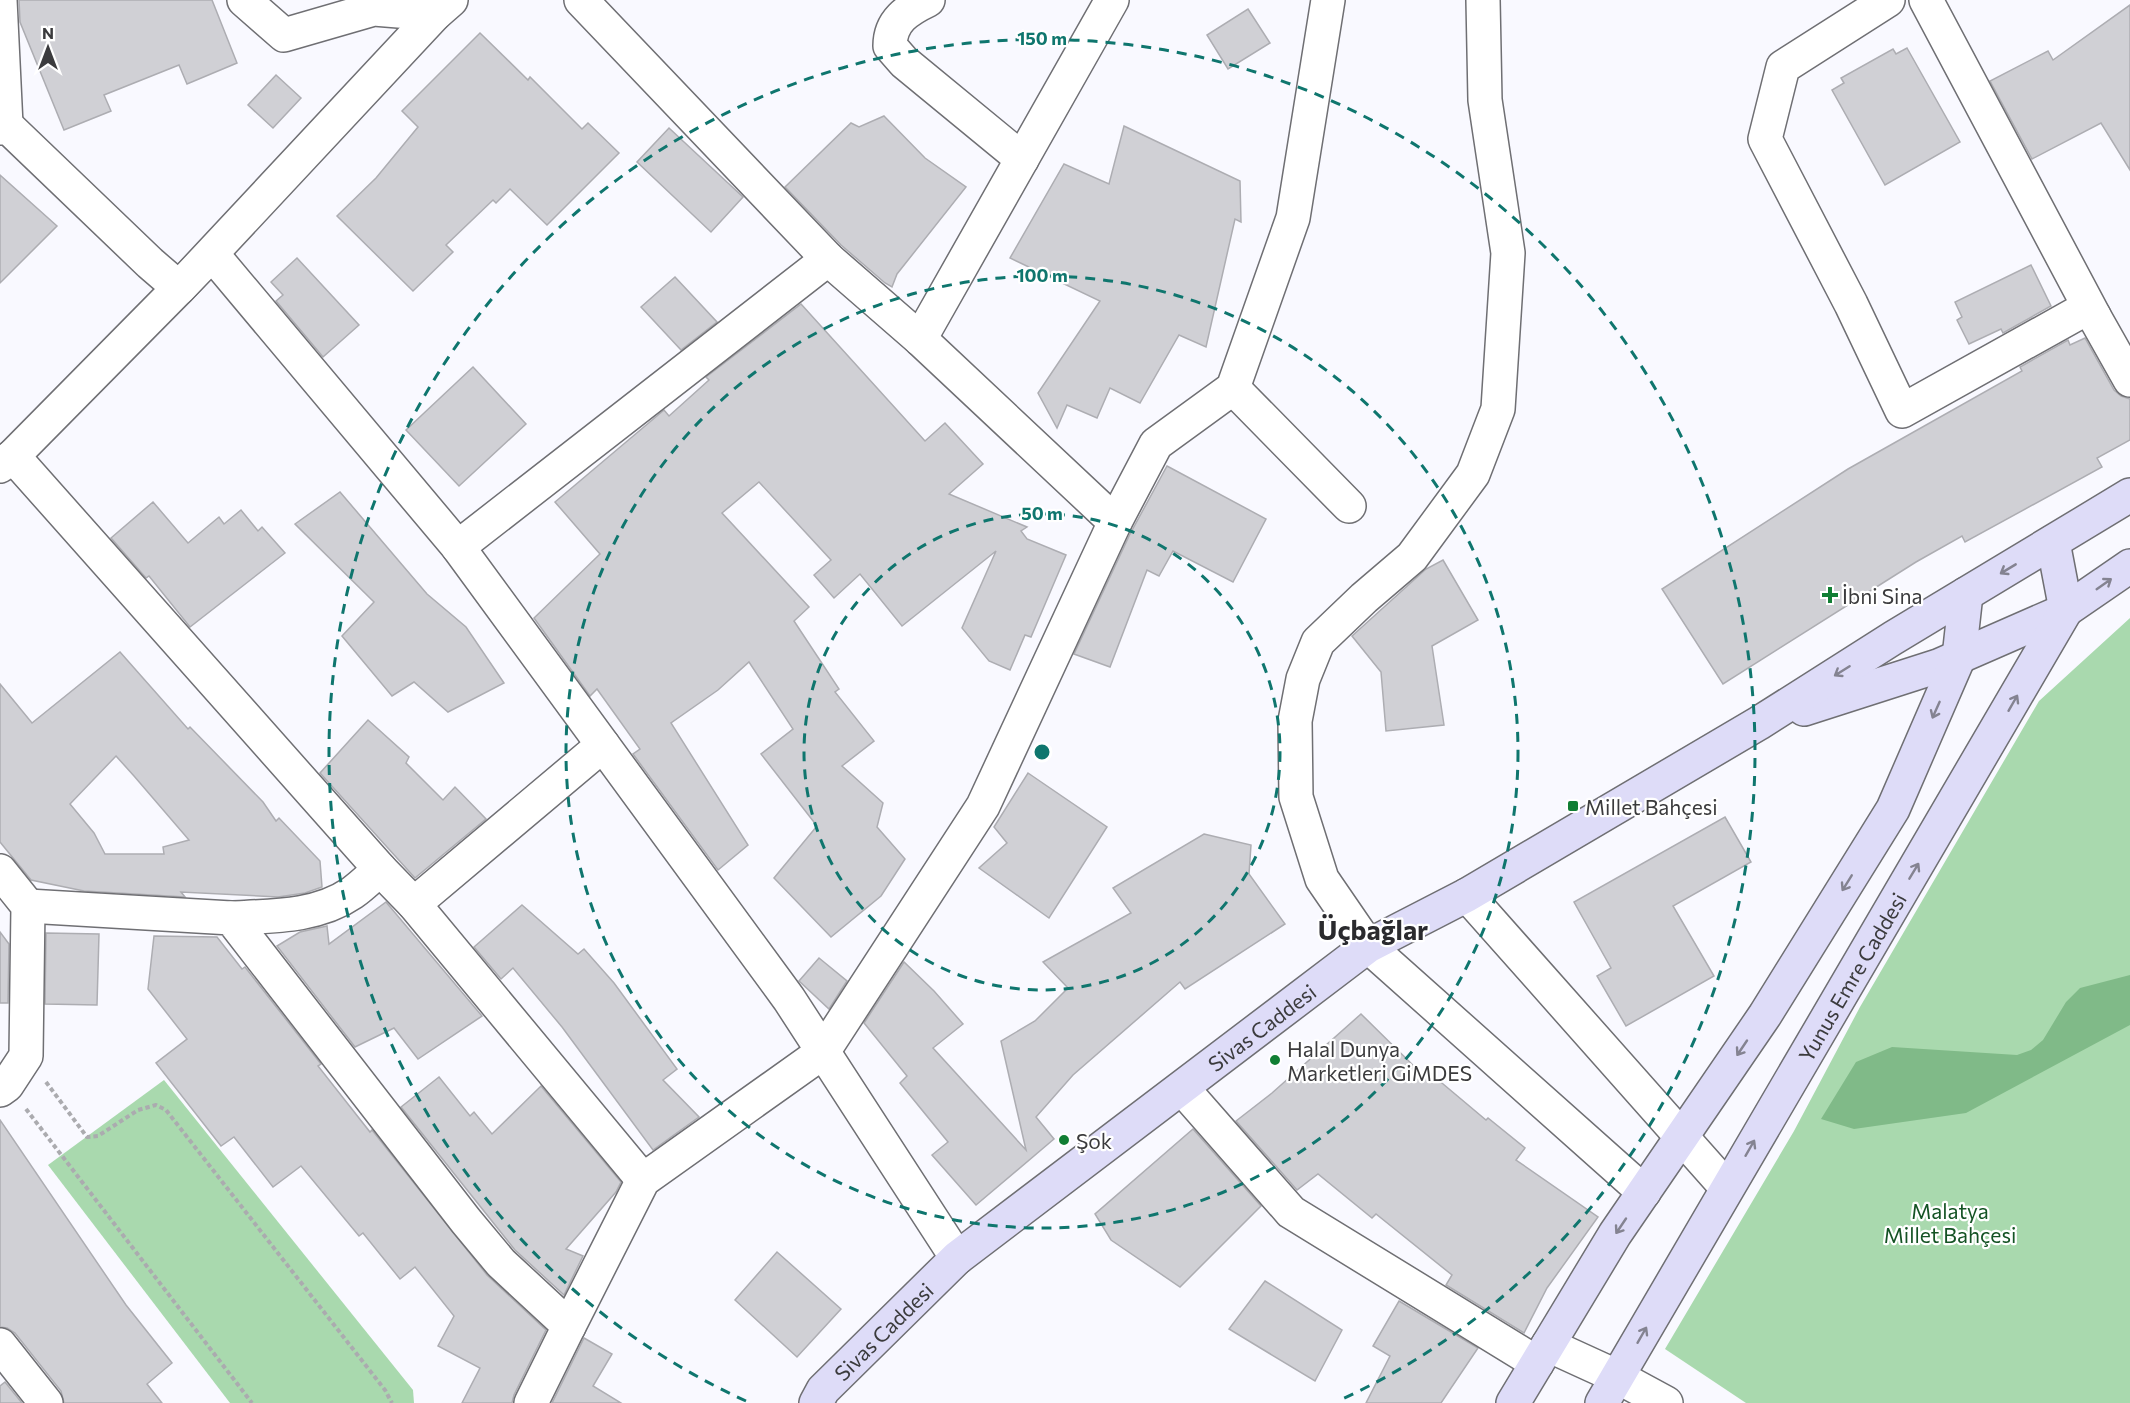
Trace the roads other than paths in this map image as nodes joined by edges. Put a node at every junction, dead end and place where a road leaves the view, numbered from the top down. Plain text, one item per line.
1 (0, 0) edge
2 (244, 0) edge
3 (581, 0) edge
4 (928, 0) edge
5 (1112, 0) edge
6 (1328, 0) edge
7 (1483, 0) edge
8 (1888, 0) edge
9 (1926, 0) edge
10 (443, 7) edge
11 (3, 126) edge
12 (1022, 159) junction
13 (828, 259) junction
14 (179, 288) junction
15 (2094, 316) junction
16 (920, 339) junction
17 (2130, 380) edge
18 (1233, 388) junction
19 (6, 461) edge
20 (2130, 495) edge
21 (1349, 506) dead end
22 (1115, 522) junction
23 (2053, 542) junction
24 (458, 547) junction
25 (2130, 566) edge
26 (1966, 594) junction
27 (2066, 610) junction
28 (1959, 657) junction
29 (1759, 723) junction
30 (603, 745) junction
31 (380, 870) junction
32 (0, 871) edge
33 (1467, 895) junction
34 (414, 904) junction
35 (28, 906) junction
36 (231, 918) junction
37 (1368, 946) junction
38 (823, 1052) junction
39 (3, 1087) edge
40 (1182, 1088) junction
41 (1681, 1137) junction
42 (643, 1180) junction
43 (1727, 1188) junction
44 (1644, 1192) junction
45 (957, 1258) junction
46 (569, 1326) junction
47 (0, 1345) edge
48 (1542, 1354) junction
49 (1610, 1390) edge
50 (46, 1403) edge
51 (531, 1403) edge
52 (816, 1403) edge
53 (1513, 1403) edge
54 (1666, 1403) edge

1 - 11 street
2 - 10 street
3 - 13 street
4 - 12 street
5 - 12 street
6 - 18 street
7 - 37 street
8 - 15 street
9 - 15 street
10 - 14 street
11 - 14 street
12 - 16 street
13 - 16 street
13 - 24 street
14 - 19 street
14 - 24 street
15 - 17 street
16 - 22 street
18 - 21 street
18 - 22 street
19 - 31 street
20 - 23 main road
22 - 38 street
23 -> 26 main road
23 - 27 main road
24 - 30 street
27 -> 25 main road
26 - 28 main road
26 -> 29 main road
27 - 28 main road
43 -> 27 main road, Yunus Emre Caddesi
28 - 29 main road
28 -> 41 main road
29 - 33 main road, Sivas Caddesi
30 - 34 street
30 - 38 street
31 - 34 street
31 - 36 street
32 - 35 street
33 - 37 main road, Sivas Caddesi
33 - 41 street
34 - 42 street
35 - 36 street
35 - 39 street
36 - 46 street
37 - 40 main road, Sivas Caddesi
37 - 44 street
38 - 42 street
38 - 45 street
40 - 45 main road, Sivas Caddesi
40 - 48 street
41 - 43 street
41 - 44 main road
42 - 46 street
49 -> 43 main road, Yunus Emre Caddesi
44 -> 48 main road
45 - 52 main road, Sivas Caddesi
46 - 51 street
47 - 50 street
48 - 49 street
48 - 53 main road
49 - 54 street

